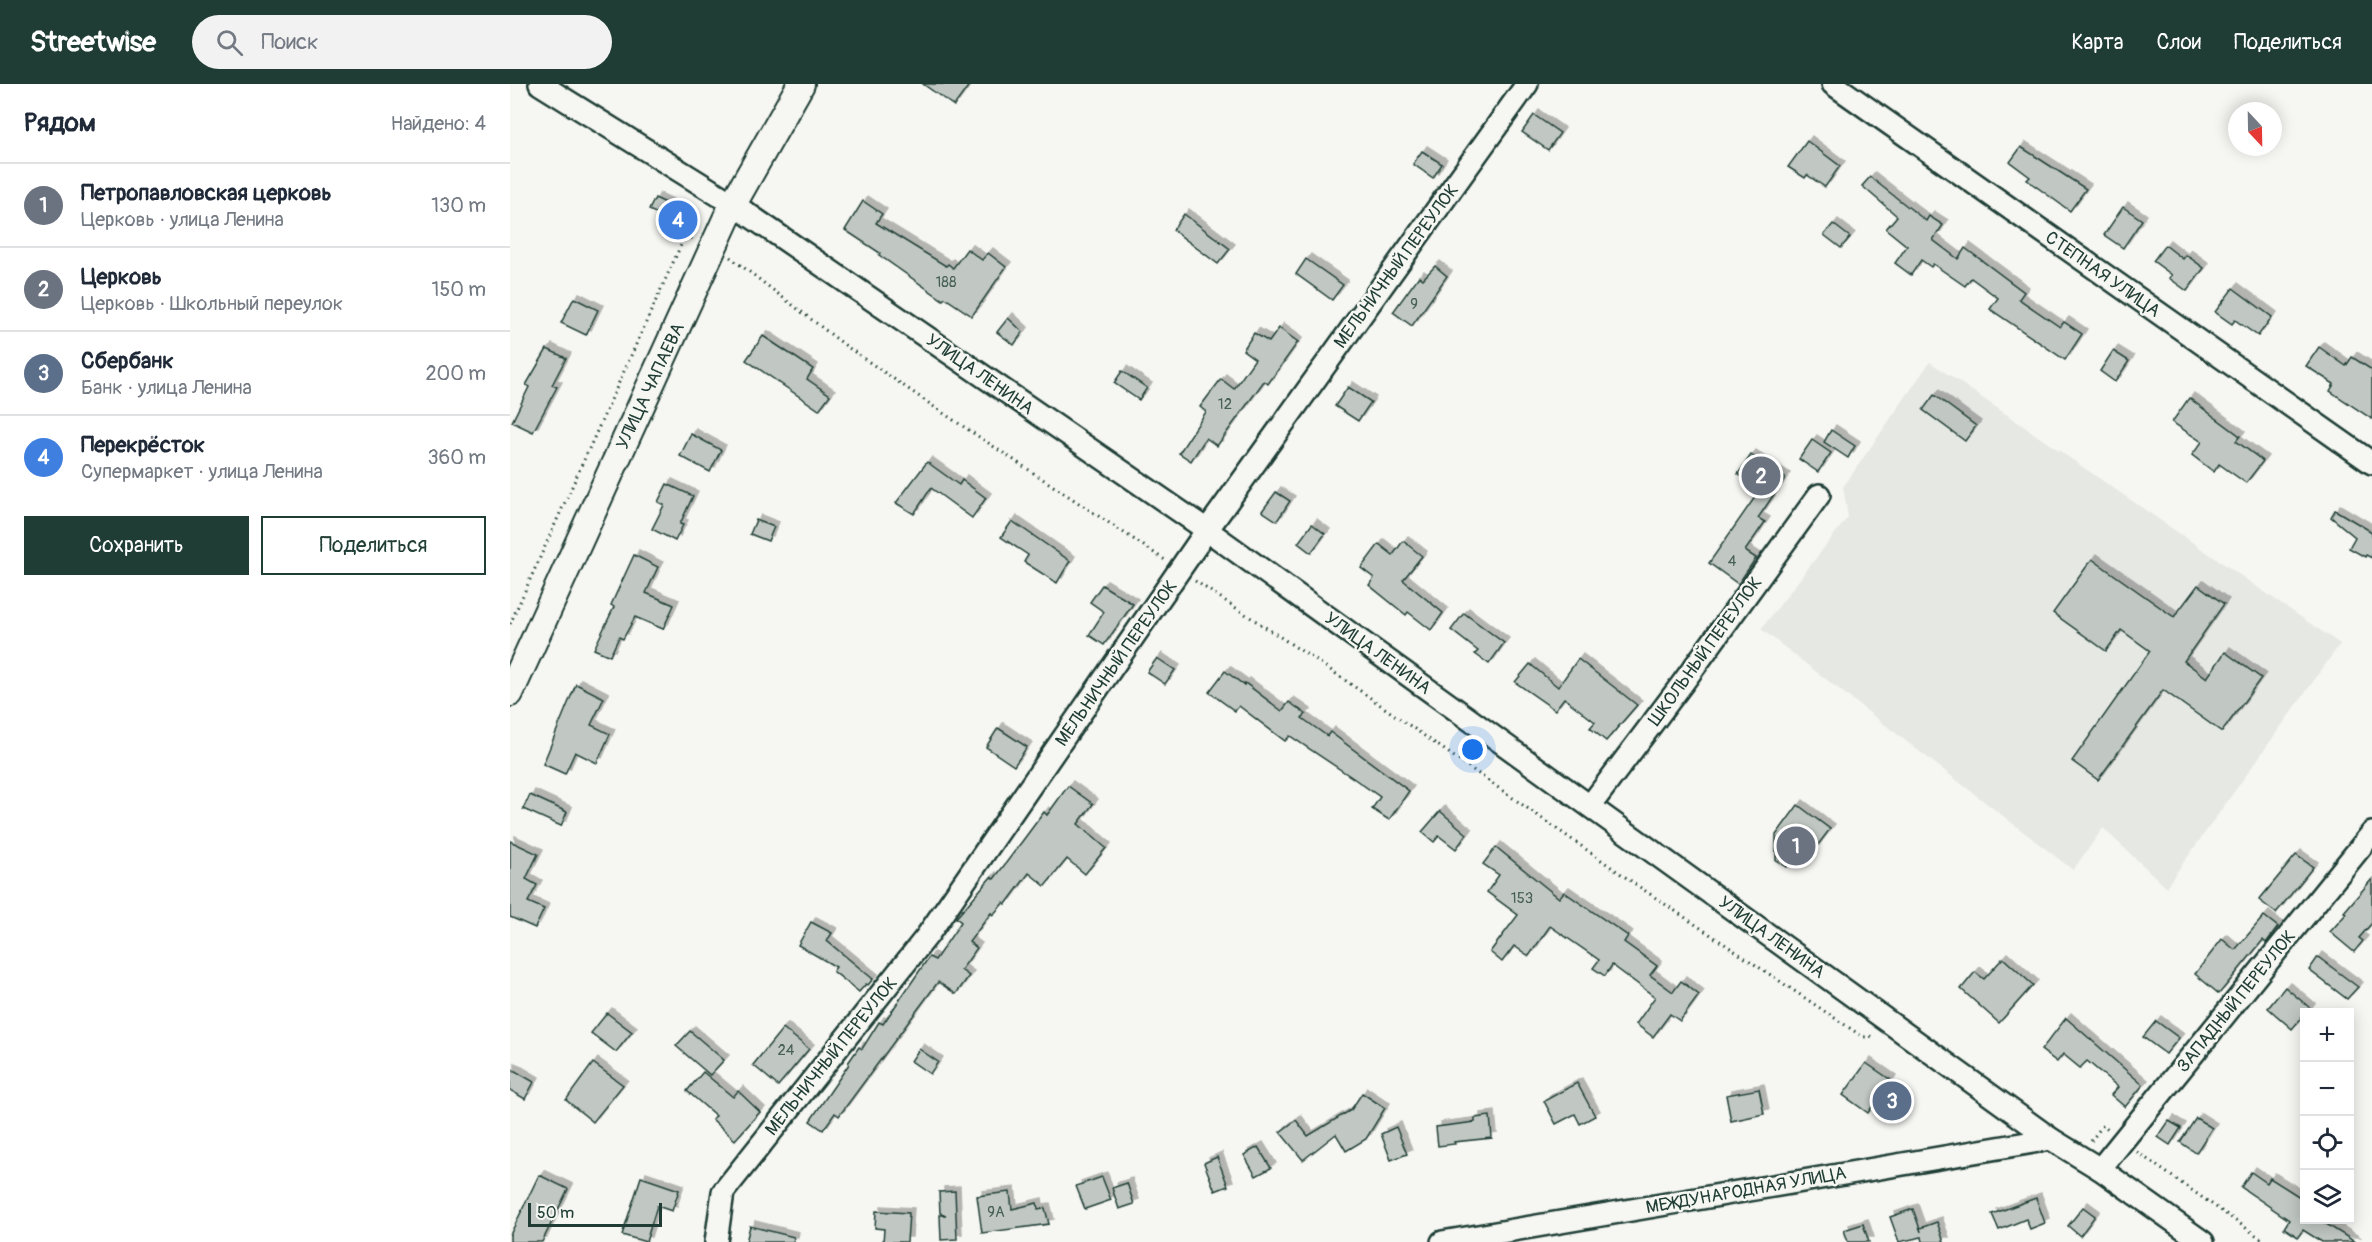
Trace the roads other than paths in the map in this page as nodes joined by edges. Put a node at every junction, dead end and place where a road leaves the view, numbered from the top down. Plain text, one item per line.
1 (540, 84) edge
2 (801, 84) edge
3 (1527, 84) edge
4 (1833, 84) edge
5 (733, 204) junction
6 (2372, 463) edge
7 (1819, 495) dead end
8 (1207, 530) junction
9 (510, 693) edge
10 (1590, 806) junction
11 (2372, 833) edge
12 (2051, 1138) junction
13 (2100, 1169) junction
14 (716, 1242) edge
15 (1442, 1242) edge
16 (2202, 1242) edge

1 - 5 street, УЛИЦА ЛЕНИНА
2 - 5 main road, УЛИЦА ЧАПАЕВА
3 - 8 street, МЕЛЬНИЧНЫЙ ПЕРЕУЛОК
4 - 6 street, СТЕПНАЯ УЛИЦА
5 - 8 street, УЛИЦА ЛЕНИНА
5 - 9 main road, УЛИЦА ЧАПАЕВА
7 - 10 street, ШКОЛЬНЫЙ ПЕРЕУЛОК
8 - 10 street, УЛИЦА ЛЕНИНА
8 - 14 street, МЕЛЬНИЧНЫЙ ПЕРЕУЛОК
10 - 12 street, УЛИЦА ЛЕНИНА
11 - 13 street, ЗАПАДНЫЙ ПЕРЕУЛОК
12 - 13 street, УЛИЦА ЛЕНИНА
12 - 15 street, МЕЖДУНАРОДНАЯ УЛИЦА
13 - 16 street, УЛИЦА ЛЕНИНА

